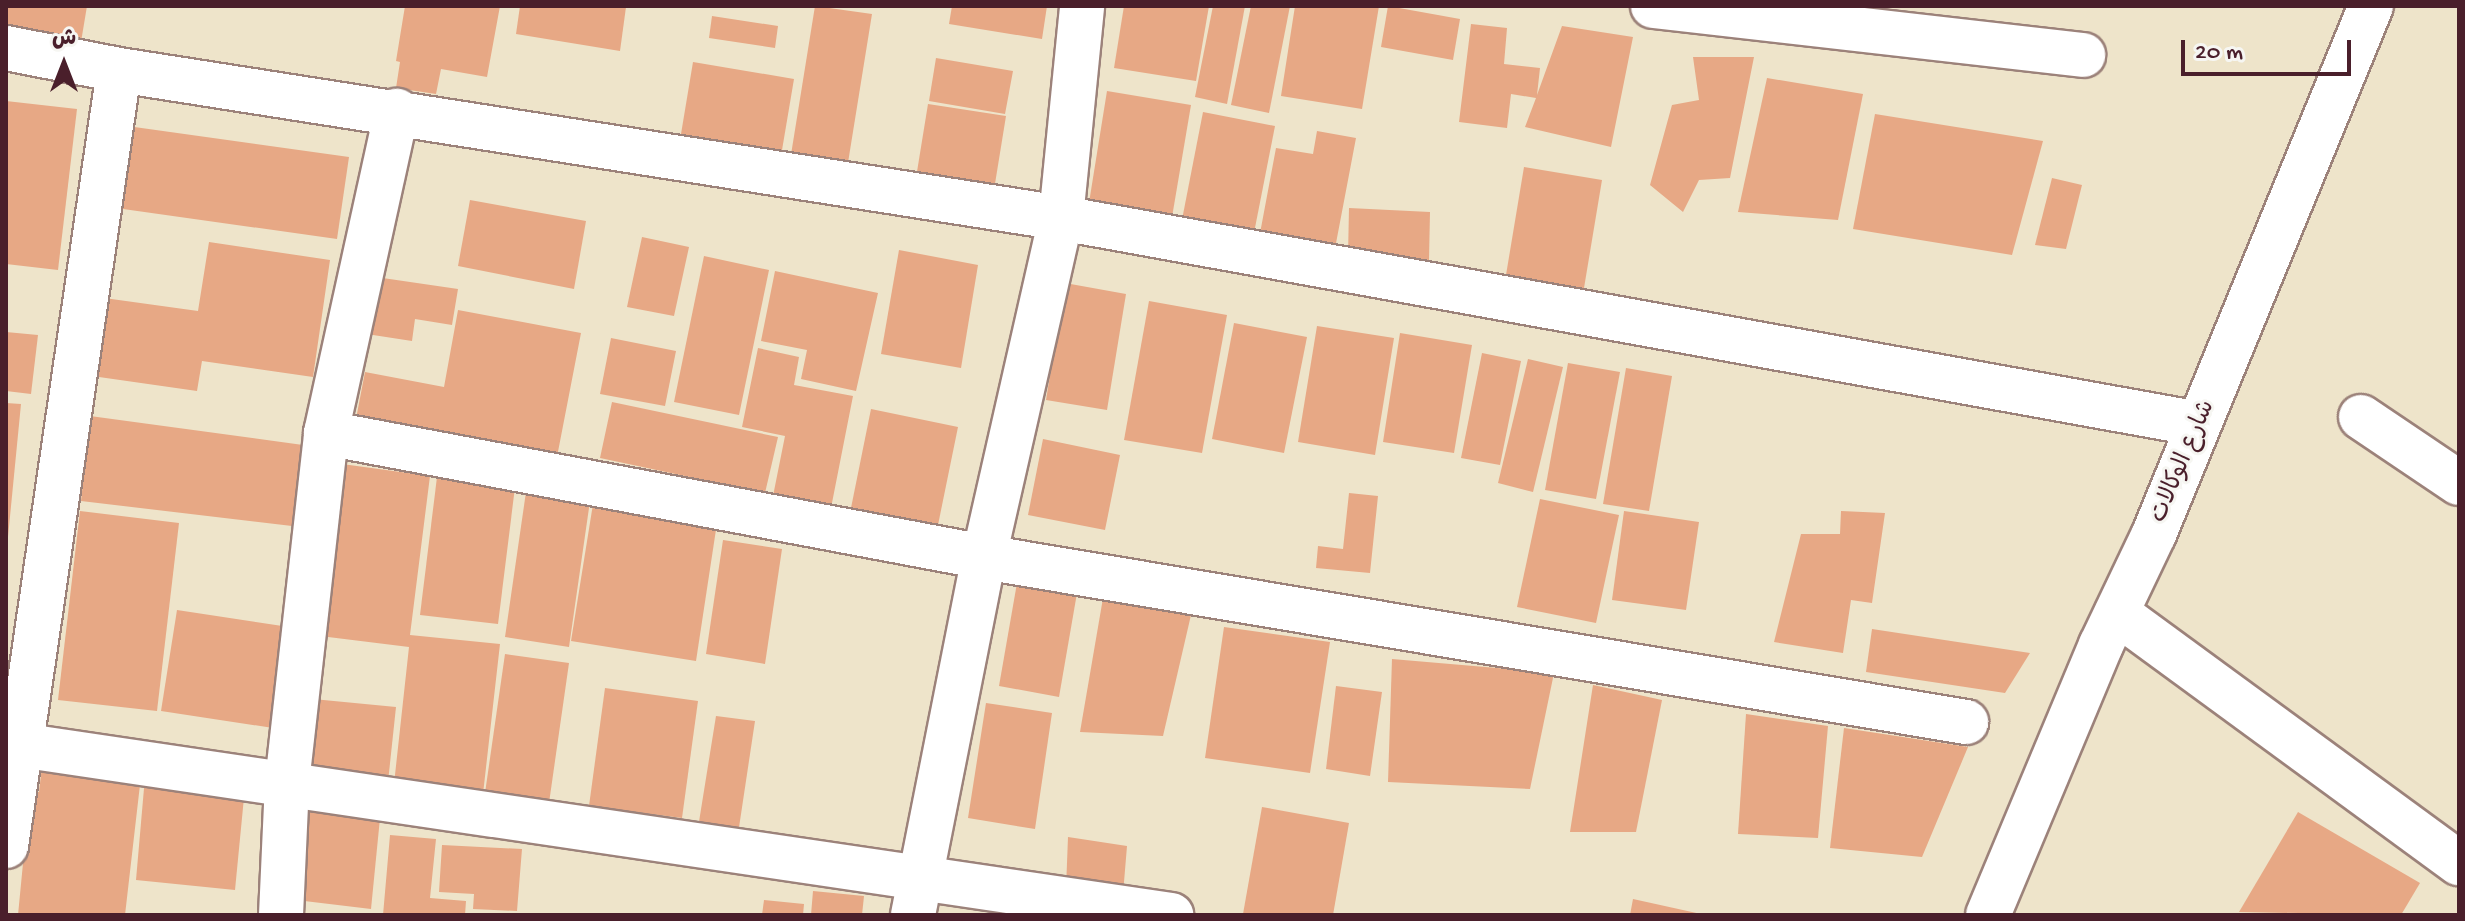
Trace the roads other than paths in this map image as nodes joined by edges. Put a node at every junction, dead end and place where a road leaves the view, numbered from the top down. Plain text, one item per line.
1 (1082, 6) edge
2 (1653, 6) edge
3 (2371, 6) edge
4 (6, 48) edge
5 (2083, 55) dead end
6 (119, 70) junction
7 (397, 111) junction
8 (1061, 218) junction
9 (2361, 417) dead end
10 (2199, 424) junction
11 (326, 433) junction
12 (2459, 483) edge
13 (984, 557) junction
14 (2117, 613) junction
15 (1966, 722) dead end
16 (12, 744) edge
17 (287, 783) junction
18 (6, 846) edge
19 (2459, 863) edge
20 (916, 898) edge
21 (281, 915) edge
22 (1171, 915) edge
23 (1988, 915) edge

1 - 8 street
2 - 5 street
3 - 10 street, شارع الوكالات
4 - 6 street
6 - 7 street
6 - 16 street
7 - 8 street
7 - 11 street
8 - 10 street
8 - 13 street
9 - 12 street
10 - 14 street, شارع الوكالات
11 - 13 street
11 - 17 street
13 - 15 street
13 - 20 street
14 - 19 street
14 - 23 street, شارع الوكالات
16 - 17 street
16 - 18 street
17 - 20 street
17 - 21 street
20 - 22 street

